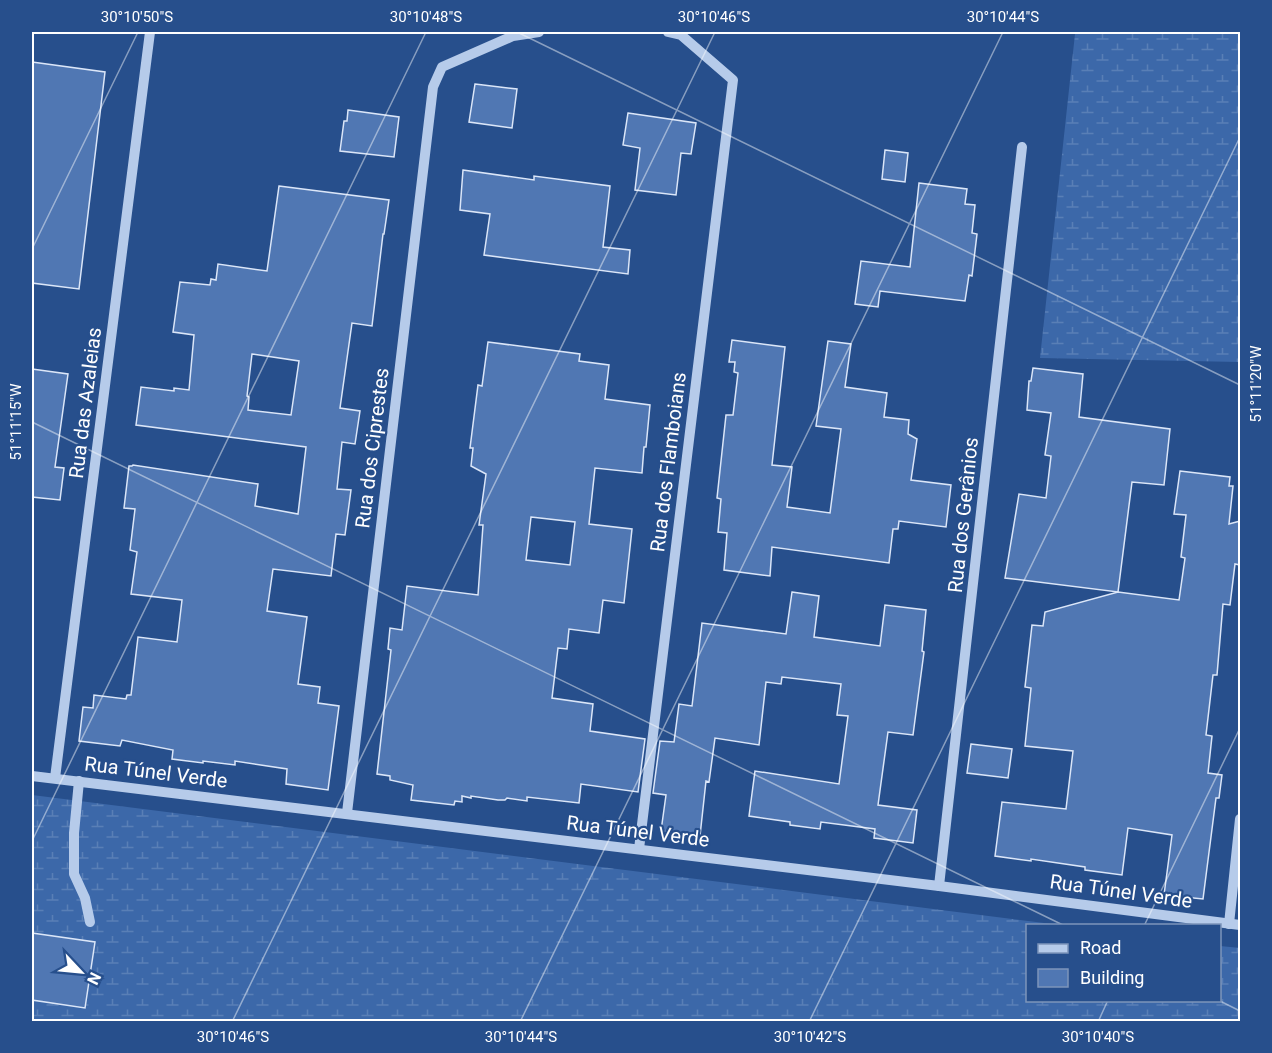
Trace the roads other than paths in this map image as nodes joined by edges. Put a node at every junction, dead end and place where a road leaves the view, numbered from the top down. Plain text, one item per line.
1 (150, 32) edge
2 (539, 32) edge
3 (668, 32) edge
4 (509, 34) edge
5 (1022, 147) dead end
6 (32, 776) edge
7 (55, 778) junction
8 (79, 781) junction
9 (347, 813) junction
10 (1240, 819) edge
11 (639, 849) junction
12 (939, 886) junction
13 (90, 922) dead end
14 (1229, 924) junction
15 (1240, 925) edge

1 - 7 street, Rua das Azaleias
2 - 4 street
3 - 11 street, Rua dos Flamboians
4 - 9 street, Rua dos Ciprestes
5 - 12 street, Rua dos Gerânios
6 - 7 street, Rua Túnel Verde
7 - 8 street, Rua Túnel Verde
8 - 9 street, Rua Túnel Verde
8 - 13 street
9 - 11 street, Rua Túnel Verde
10 - 14 street
11 - 12 street, Rua Túnel Verde
12 - 14 street, Rua Túnel Verde
14 - 15 street, Rua Túnel Verde

